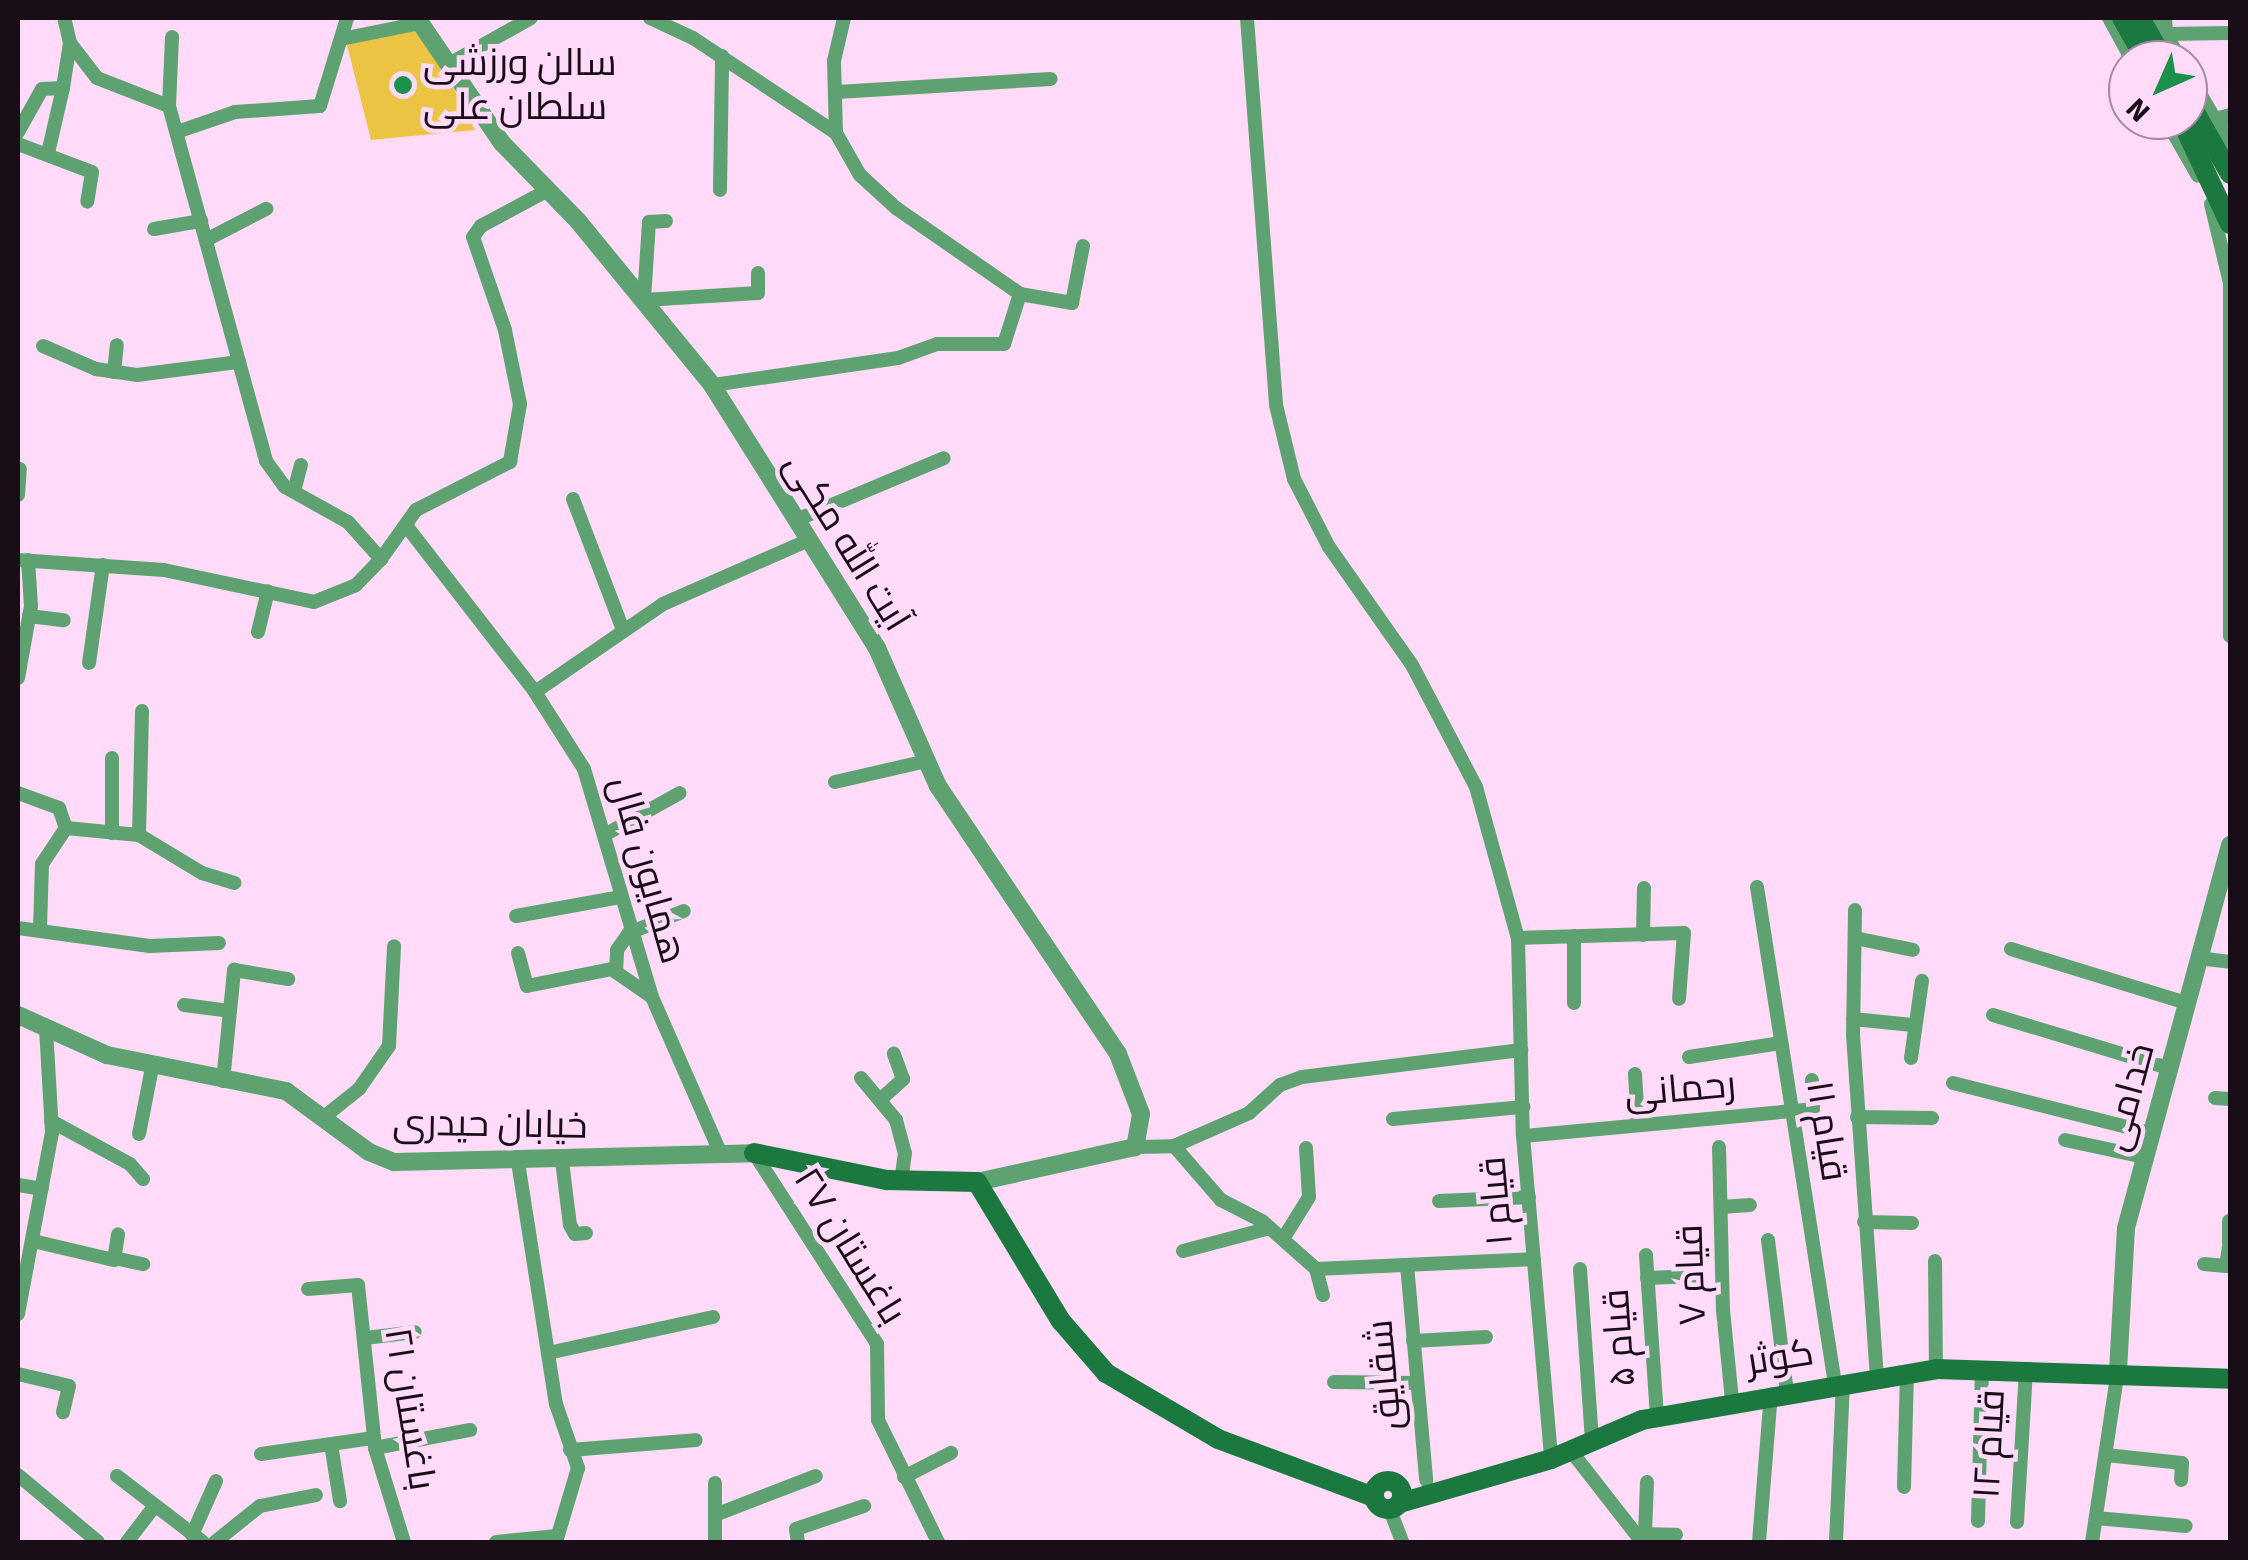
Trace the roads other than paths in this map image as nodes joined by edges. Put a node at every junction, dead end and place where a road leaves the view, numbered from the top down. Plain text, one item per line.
1 (64, 18) edge
2 (347, 18) edge
3 (530, 18) edge
4 (650, 18) edge
5 (844, 18) edge
6 (1247, 18) edge
7 (2108, 18) edge
8 (2122, 18) edge
9 (2140, 18) edge
10 (2156, 18) edge
11 (2166, 18) edge
12 (419, 20) edge
13 (2230, 33) edge
14 (2166, 34) junction
15 (172, 37) dead end
16 (340, 40) junction
17 (2121, 40) edge
18 (2135, 40) edge
19 (2153, 40) edge
20 (2169, 40) edge
21 (70, 43) junction
22 (722, 56) junction
23 (447, 65) junction
24 (1050, 79) dead end
25 (63, 88) junction
26 (837, 92) junction
27 (170, 106) junction
28 (2208, 126) edge
29 (18, 132) edge
30 (178, 132) junction
31 (836, 132) junction
32 (2208, 132) edge
33 (2176, 140) edge
34 (2207, 140) edge
35 (18, 144) edge
36 (2230, 145) edge
37 (18, 153) edge
38 (48, 153) junction
39 (2230, 174) edge
40 (548, 190) junction
41 (720, 190) dead end
42 (87, 202) dead end
43 (266, 209) dead end
44 (201, 221) junction
45 (666, 221) dead end
46 (2230, 224) edge
47 (154, 229) dead end
48 (206, 240) junction
49 (1083, 246) dead end
50 (758, 273) dead end
51 (1020, 294) junction
52 (644, 300) junction
53 (43, 346) dead end
54 (117, 346) dead end
55 (2230, 352) edge
56 (239, 362) junction
57 (114, 372) junction
58 (712, 386) junction
59 (944, 458) dead end
60 (301, 465) dead end
61 (20, 470) edge
62 (294, 492) junction
63 (18, 495) edge
64 (573, 498) dead end
65 (796, 520) junction
66 (408, 528) junction
67 (809, 540) junction
68 (381, 558) junction
69 (23, 560) edge
70 (102, 566) junction
71 (268, 592) junction
72 (25, 608) edge
73 (64, 620) dead end
74 (623, 630) junction
75 (258, 632) dead end
76 (2230, 636) edge
77 (89, 663) dead end
78 (18, 678) edge
79 (535, 692) junction
80 (142, 710) dead end
81 (112, 758) dead end
82 (927, 761) junction
83 (835, 782) dead end
84 (680, 792) dead end
85 (18, 793) edge
86 (66, 828) junction
87 (112, 832) junction
88 (608, 833) junction
89 (139, 835) junction
90 (2230, 845) edge
91 (234, 883) dead end
92 (1644, 888) dead end
93 (1757, 888) dead end
94 (621, 897) junction
95 (1855, 910) dead end
96 (684, 911) dead end
97 (516, 916) dead end
98 (18, 928) edge
99 (40, 928) junction
100 (629, 933) junction
101 (1642, 934) junction
102 (1574, 936) junction
103 (1518, 938) junction
104 (1854, 938) junction
105 (219, 943) dead end
106 (394, 946) dead end
107 (2010, 949) dead end
108 (1913, 950) dead end
109 (518, 952) dead end
110 (2198, 958) junction
111 (2230, 962) edge
112 (616, 968) junction
113 (288, 979) dead end
114 (1922, 981) dead end
115 (652, 996) junction
116 (1680, 999) dead end
117 (1574, 1003) dead end
118 (2186, 1004) junction
119 (184, 1005) dead end
120 (230, 1011) junction
121 (18, 1015) edge
122 (1992, 1015) dead end
123 (1853, 1019) junction
124 (1913, 1025) junction
125 (46, 1028) junction
126 (1780, 1042) junction
127 (1521, 1050) junction
128 (894, 1054) dead end
129 (1689, 1057) dead end
130 (1911, 1058) dead end
131 (152, 1068) junction
132 (2169, 1068) junction
133 (1635, 1074) dead end
134 (861, 1078) dead end
135 (223, 1080) junction
136 (1812, 1080) dead end
137 (1953, 1083) dead end
138 (881, 1099) junction
139 (1522, 1108) junction
140 (1790, 1111) junction
141 (324, 1117) junction
142 (1857, 1117) junction
143 (1393, 1118) dead end
144 (1932, 1118) dead end
145 (52, 1121) junction
146 (1638, 1125) junction
147 (139, 1134) dead end
148 (2152, 1134) junction
149 (1524, 1136) junction
150 (2065, 1140) dead end
151 (1174, 1146) junction
152 (1719, 1146) dead end
153 (1135, 1147) junction
154 (1306, 1148) dead end
155 (754, 1153) junction
156 (722, 1154) junction
157 (2145, 1157) junction
158 (562, 1161) junction
159 (518, 1162) junction
160 (144, 1179) dead end
161 (900, 1182) junction
162 (978, 1182) junction
163 (18, 1186) edge
164 (42, 1189) junction
165 (1528, 1198) junction
166 (1438, 1201) dead end
167 (1750, 1206) dead end
168 (1721, 1208) junction
169 (2229, 1221) edge
170 (1864, 1222) junction
171 (1912, 1223) dead end
172 (1270, 1228) junction
173 (586, 1233) dead end
174 (118, 1234) dead end
175 (1282, 1239) junction
176 (1768, 1240) dead end
177 (2230, 1242) edge
178 (28, 1244) edge
179 (1184, 1251) dead end
180 (1646, 1255) dead end
181 (114, 1258) junction
182 (1534, 1259) junction
183 (1935, 1261) dead end
184 (144, 1264) dead end
185 (2204, 1264) dead end
186 (1407, 1265) junction
187 (1316, 1269) junction
188 (1580, 1269) dead end
189 (1696, 1276) dead end
190 (1648, 1278) junction
191 (308, 1289) dead end
192 (1322, 1295) dead end
193 (18, 1314) edge
194 (713, 1316) dead end
195 (415, 1332) dead end
196 (364, 1338) junction
197 (1486, 1338) dead end
198 (1413, 1341) junction
199 (548, 1353) junction
200 (1936, 1369) junction
201 (1982, 1369) junction
202 (2026, 1370) junction
203 (2118, 1371) junction
204 (1908, 1373) junction
205 (18, 1374) edge
206 (1877, 1378) junction
207 (2230, 1378) edge
208 (1334, 1382) dead end
209 (1416, 1383) junction
210 (1839, 1384) junction
211 (1779, 1393) junction
212 (1732, 1400) junction
213 (63, 1412) dead end
214 (1657, 1416) junction
215 (470, 1430) dead end
216 (696, 1440) dead end
217 (1592, 1441) junction
218 (375, 1443) junction
219 (331, 1444) junction
220 (570, 1450) junction
221 (951, 1453) dead end
222 (260, 1454) dead end
223 (1561, 1455) junction
224 (2106, 1455) junction
225 (18, 1475) edge
226 (117, 1476) dead end
227 (816, 1476) dead end
228 (904, 1477) junction
229 (1426, 1480) junction
230 (1464, 1480) junction
231 (2181, 1480) dead end
232 (216, 1481) dead end
233 (1647, 1482) dead end
234 (715, 1484) dead end
235 (1904, 1487) dead end
236 (1389, 1494) junction
237 (316, 1495) dead end
238 (340, 1501) dead end
239 (864, 1506) dead end
240 (154, 1507) junction
241 (715, 1515) junction
242 (2096, 1518) junction
243 (1978, 1521) dead end
244 (2017, 1522) dead end
245 (2186, 1526) dead end
246 (1676, 1535) dead end
247 (1641, 1537) edge
248 (198, 1539) edge
249 (556, 1539) edge
250 (98, 1542) edge
251 (127, 1542) edge
252 (215, 1542) edge
253 (404, 1542) edge
254 (496, 1542) edge
255 (715, 1542) edge
256 (798, 1542) edge
257 (938, 1542) edge
258 (1402, 1542) edge
259 (1759, 1542) edge
260 (1836, 1542) edge
261 (2092, 1542) edge

1 - 21 street
2 - 16 street
3 - 23 street
4 - 22 street
5 - 26 street
6 - 103 street, قیام ۱
7 - 17 street
8 - 18 main road
9 - 19 main road
10 - 14 street
11 - 14 street
12 - 16 street
12 - 23 street, آیت الله مکی
13 - 14 street
14 - 20 street
15 - 27 street
16 - 30 street
21 - 25 street
21 - 27 street
22 - 31 street
22 - 41 street
23 - 40 street, آیت الله مکی
24 - 26 street
25 - 29 street
25 - 38 street
26 - 31 street
27 - 30 street
28 - 36 street
30 - 44 street
31 - 51 street
32 - 39 main road
33 - 55 street
34 - 46 main road
35 - 37 street
35 - 38 street
38 - 42 street
40 - 52 street, آیت الله مکی
40 - 66 street
43 - 48 street
44 - 47 street
44 - 48 street
45 - 52 street
48 - 56 street
49 - 51 street
50 - 52 street
51 - 58 street
52 - 58 street, آیت الله مکی
53 - 57 street
54 - 57 street
55 - 76 street
56 - 57 street
56 - 62 street
58 - 65 street, آیت الله مکی
59 - 65 street
60 - 62 street
61 - 63 street
62 - 68 street
64 - 74 street
65 - 67 street, آیت الله مکی
66 - 68 street
66 - 79 street, همایون فال
67 - 74 street
67 - 82 street, آیت الله مکی
68 - 71 street
69 - 70 street
69 - 72 street
70 - 71 street
70 - 77 street
71 - 75 street
72 - 73 street
72 - 78 street
74 - 79 street
79 - 88 street, همایون فال
80 - 89 street
81 - 87 street
82 - 83 street
82 - 153 street, آیت الله مکی
84 - 88 street
85 - 86 street
86 - 87 street
86 - 99 street
87 - 89 street
88 - 94 street, همایون فال
89 - 91 street
90 - 110 street, خدامی
92 - 101 street
93 - 126 street, قیام ۱۱
94 - 97 street
94 - 100 street, همایون فال
95 - 104 street
96 - 100 street
98 - 99 street
99 - 105 street
100 - 112 street
100 - 115 street, همایون فال
101 - 102 street
101 - 116 street
102 - 103 street
102 - 117 street
103 - 127 street, قیام ۱
104 - 108 street
104 - 123 street
106 - 141 street
107 - 118 street
109 - 112 street
110 - 111 street
110 - 118 street, خدامی
112 - 115 street
113 - 120 street
114 - 124 street
115 - 156 street, همایون فال
118 - 132 street, خدامی
119 - 120 street
120 - 135 street
121 - 125 street, خیابان حیدری
122 - 132 street
123 - 124 street
123 - 142 street
124 - 130 street
125 - 131 street, خیابان حیدری
125 - 145 street
126 - 129 street
126 - 140 street, قیام ۱۱
127 - 139 street, قیام ۱
127 - 151 street
128 - 138 street
131 - 135 street, خیابان حیدری
131 - 147 street
132 - 148 street, خدامی
133 - 146 street
134 - 138 street
135 - 141 street, خیابان حیدری
136 - 140 street, رحمانی
137 - 148 street
138 - 161 street
139 - 143 street
139 - 149 street, قیام ۱
140 - 146 street, رحمانی
140 - 210 street, قیام ۱۱
141 - 159 street, خیابان حیدری
142 - 144 street
142 - 170 street
145 - 160 street
145 - 164 street
146 - 149 street, رحمانی
148 - 157 street, خدامی
149 - 165 street, قیام ۱
150 - 157 street
151 - 153 street
151 - 172 street
152 - 168 street, قیام ۷
153 - 162 street
154 - 175 street
155 - 156 street, خیابان حیدری
155 - 161 main road
155 - 228 street, باغستان ۲۷
156 - 158 street, خیابان حیدری
157 - 203 street, خدامی
158 - 159 street, خیابان حیدری
158 - 173 street
159 - 199 street
161 - 162 main road
162 - 236 main road
163 - 164 street
164 - 178 street
165 - 166 street
165 - 182 street, قیام ۱
167 - 168 street
168 - 212 street, قیام ۷
169 - 177 street
170 - 171 street
170 - 206 street
172 - 175 street
172 - 179 street
174 - 181 street
175 - 187 street
176 - 211 street
177 - 185 street
178 - 181 street
178 - 193 street
180 - 190 street, قیام ۵
181 - 184 street
182 - 186 street
182 - 223 street, قیام ۱
183 - 200 street
186 - 187 street
186 - 198 street, شقایق
187 - 192 street
188 - 217 street
189 - 190 street
190 - 214 street, قیام ۵
191 - 196 street, باغستان ۲۱
194 - 199 street
195 - 196 street
196 - 218 street, باغستان ۲۱
197 - 198 street
198 - 209 street, شقایق
199 - 220 street
200 - 201 main road, کوثر
200 - 204 main road, کوثر
201 - 202 main road, کوثر
201 - 243 street
202 - 203 main road, کوثر
202 - 244 street, قیام ۱۲
203 - 207 main road, کوثر
203 - 224 street
204 - 206 main road, کوثر
204 - 235 street
205 - 213 street
206 - 210 main road, کوثر
208 - 209 street
209 - 229 street, شقایق
210 - 211 main road, کوثر
210 - 260 street, قیام ۱۱
211 - 212 main road, کوثر
211 - 259 street
212 - 214 main road, کوثر
214 - 217 main road, کوثر
215 - 218 street
216 - 220 street
217 - 223 main road, کوثر
218 - 219 street
218 - 253 street, باغستان ۲۱
219 - 222 street
219 - 238 street
220 - 249 street
221 - 228 street
223 - 230 main road, کوثر
223 - 247 street
224 - 231 street
224 - 242 street
225 - 250 street
226 - 240 street
227 - 241 street
228 - 257 street, باغستان ۲۷
229 - 230 main road
229 - 236 main road
230 - 236 main road
232 - 248 street
233 - 247 street
234 - 241 street
236 - 258 street
237 - 252 street
239 - 256 street
240 - 248 street
240 - 251 street
241 - 255 street
242 - 245 street
242 - 261 street
246 - 247 street
249 - 254 street

